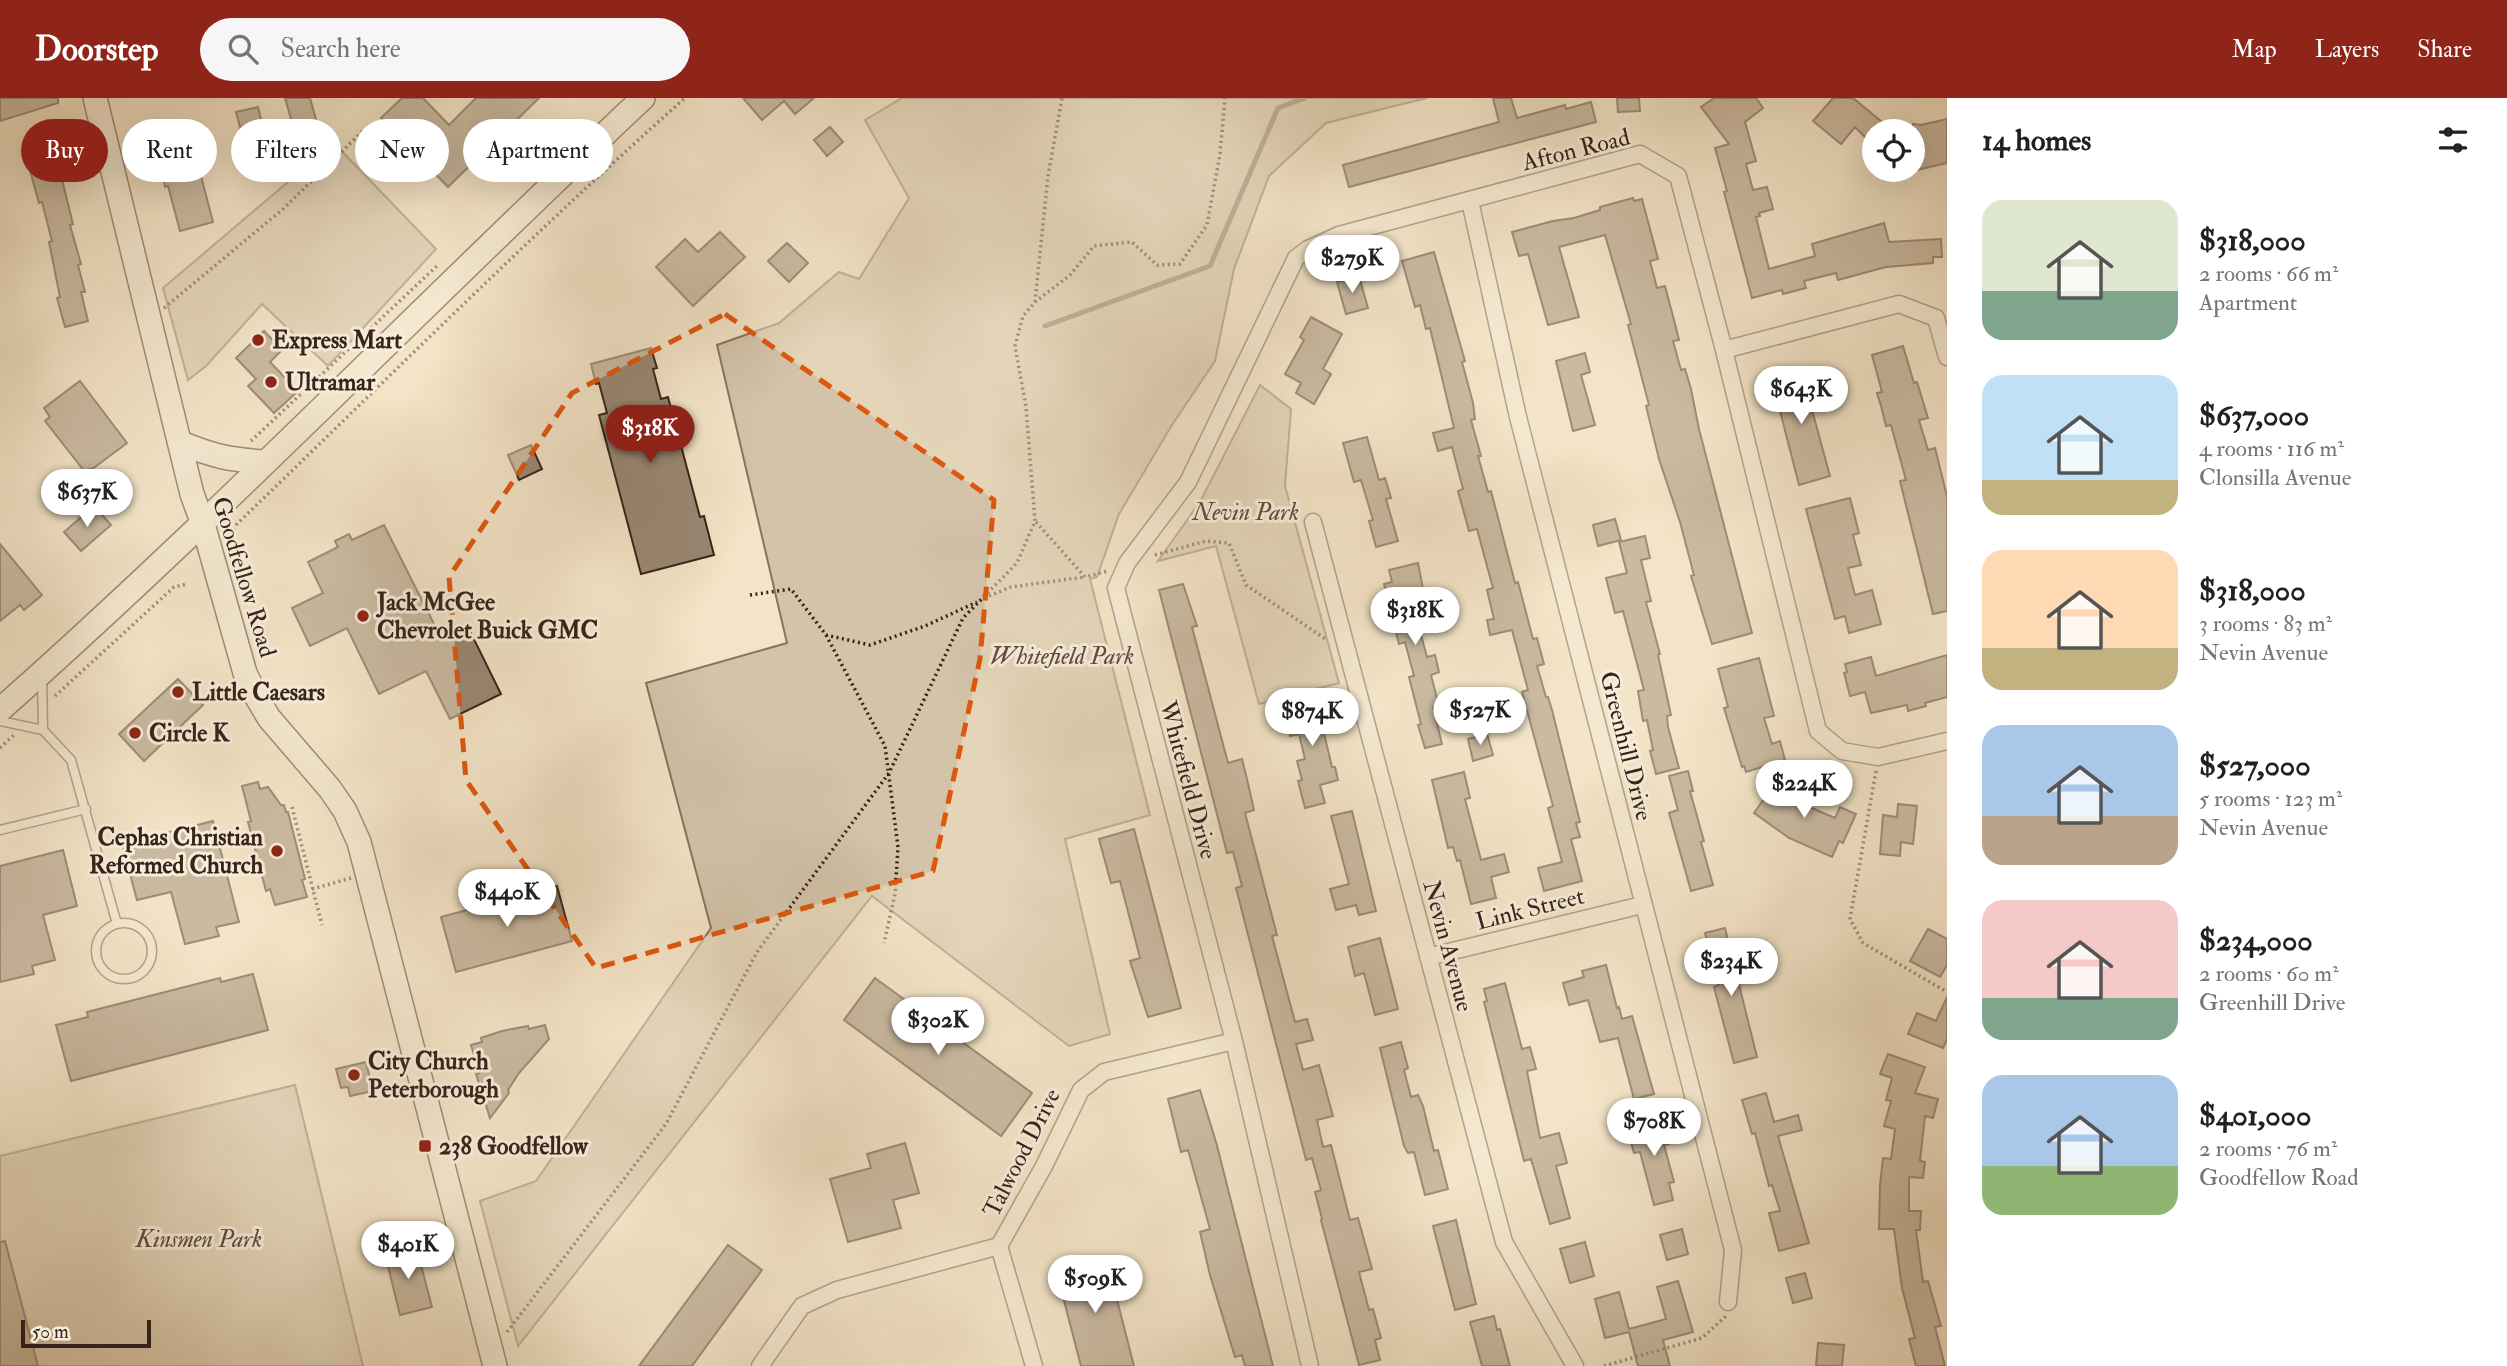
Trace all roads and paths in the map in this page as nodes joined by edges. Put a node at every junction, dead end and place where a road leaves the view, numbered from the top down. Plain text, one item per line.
1 (96, 98) edge
2 (642, 98) edge
3 (685, 98) edge
4 (1062, 98) edge
5 (1225, 98) edge
6 (355, 140) edge
7 (1470, 201) junction
8 (1308, 249) joint
9 (443, 260) dead end
10 (1035, 302) junction
11 (149, 320) junction
12 (1724, 350) junction
13 (1947, 357) edge
14 (179, 442) junction
15 (232, 460) junction
16 (266, 462) junction
17 (1035, 521) junction
18 (1312, 522) dead end
19 (203, 524) junction
20 (229, 540) dead end
21 (1127, 563) junction
22 (1085, 577) junction
23 (187, 584) dead end
24 (750, 595) dead end
25 (981, 600) junction
26 (826, 635) junction
27 (1349, 655) junction
28 (42, 673) junction
29 (42, 709) junction
30 (0, 710) edge
31 (0, 721) edge
32 (24, 725) junction
33 (43, 730) junction
34 (1947, 741) edge
35 (0, 748) edge
36 (1878, 757) junction
37 (889, 773) junction
38 (292, 807) dead end
39 (86, 809) junction
40 (0, 830) edge
41 (368, 873) junction
42 (312, 888) junction
43 (1643, 905) junction
44 (117, 924) junction
45 (322, 925) dead end
46 (884, 943) dead end
47 (1428, 957) junction
48 (1947, 992) edge
49 (1234, 1041) junction
50 (999, 1246) junction
51 (1728, 1301) joint
52 (507, 1332) dead end
53 (495, 1366) edge
54 (760, 1366) edge
55 (1034, 1366) edge
56 (1310, 1366) edge
57 (1576, 1366) edge
58 (1604, 1366) edge

1 - 11 street, Goodfellow Road
2 - 16 street
3 - 20 path
4 - 10 path
5 - 10 path
6 - 11 path
7 - 8 street, Afton Road
7 - 12 street, Afton Road
7 - 43 street, Greenhill Drive
8 - 21 street, Whitefield Drive
9 - 15 path
10 - 17 path
11 - 14 street, Goodfellow Road
12 - 13 street
12 - 36 street, Afton Road
14 - 15 street
14 - 19 street, Goodfellow Road
15 - 16 street
16 - 19 street
17 - 22 path
17 - 25 path
18 - 27 street, Nevin Avenue
19 - 28 street
19 - 41 street, Goodfellow Road
21 - 22 path
21 - 27 path
21 - 49 street, Whitefield Drive
22 - 25 path
23 - 29 path
24 - 26 path
25 - 26 path
25 - 37 path
26 - 37 path
27 - 47 street, Nevin Avenue
28 - 29 lane
28 - 30 street
29 - 33 lane
31 - 32 lane
32 - 33 lane
32 - 35 path
33 - 39 lane
34 - 36 street, Afton Road
36 - 48 path
37 - 46 path
37 - 52 path
38 - 42 path
39 - 40 lane
39 - 44 lane
41 - 42 path
41 - 53 street, Goodfellow Road
42 - 45 path
43 - 47 street, Link Street
43 - 51 street, Greenhill Drive
44 - 44 lane
47 - 57 street, Nevin Avenue
49 - 50 street, Talwood Drive
49 - 56 street, Whitefield Drive
50 - 54 street, Talwood Drive
50 - 55 street
51 - 58 path

